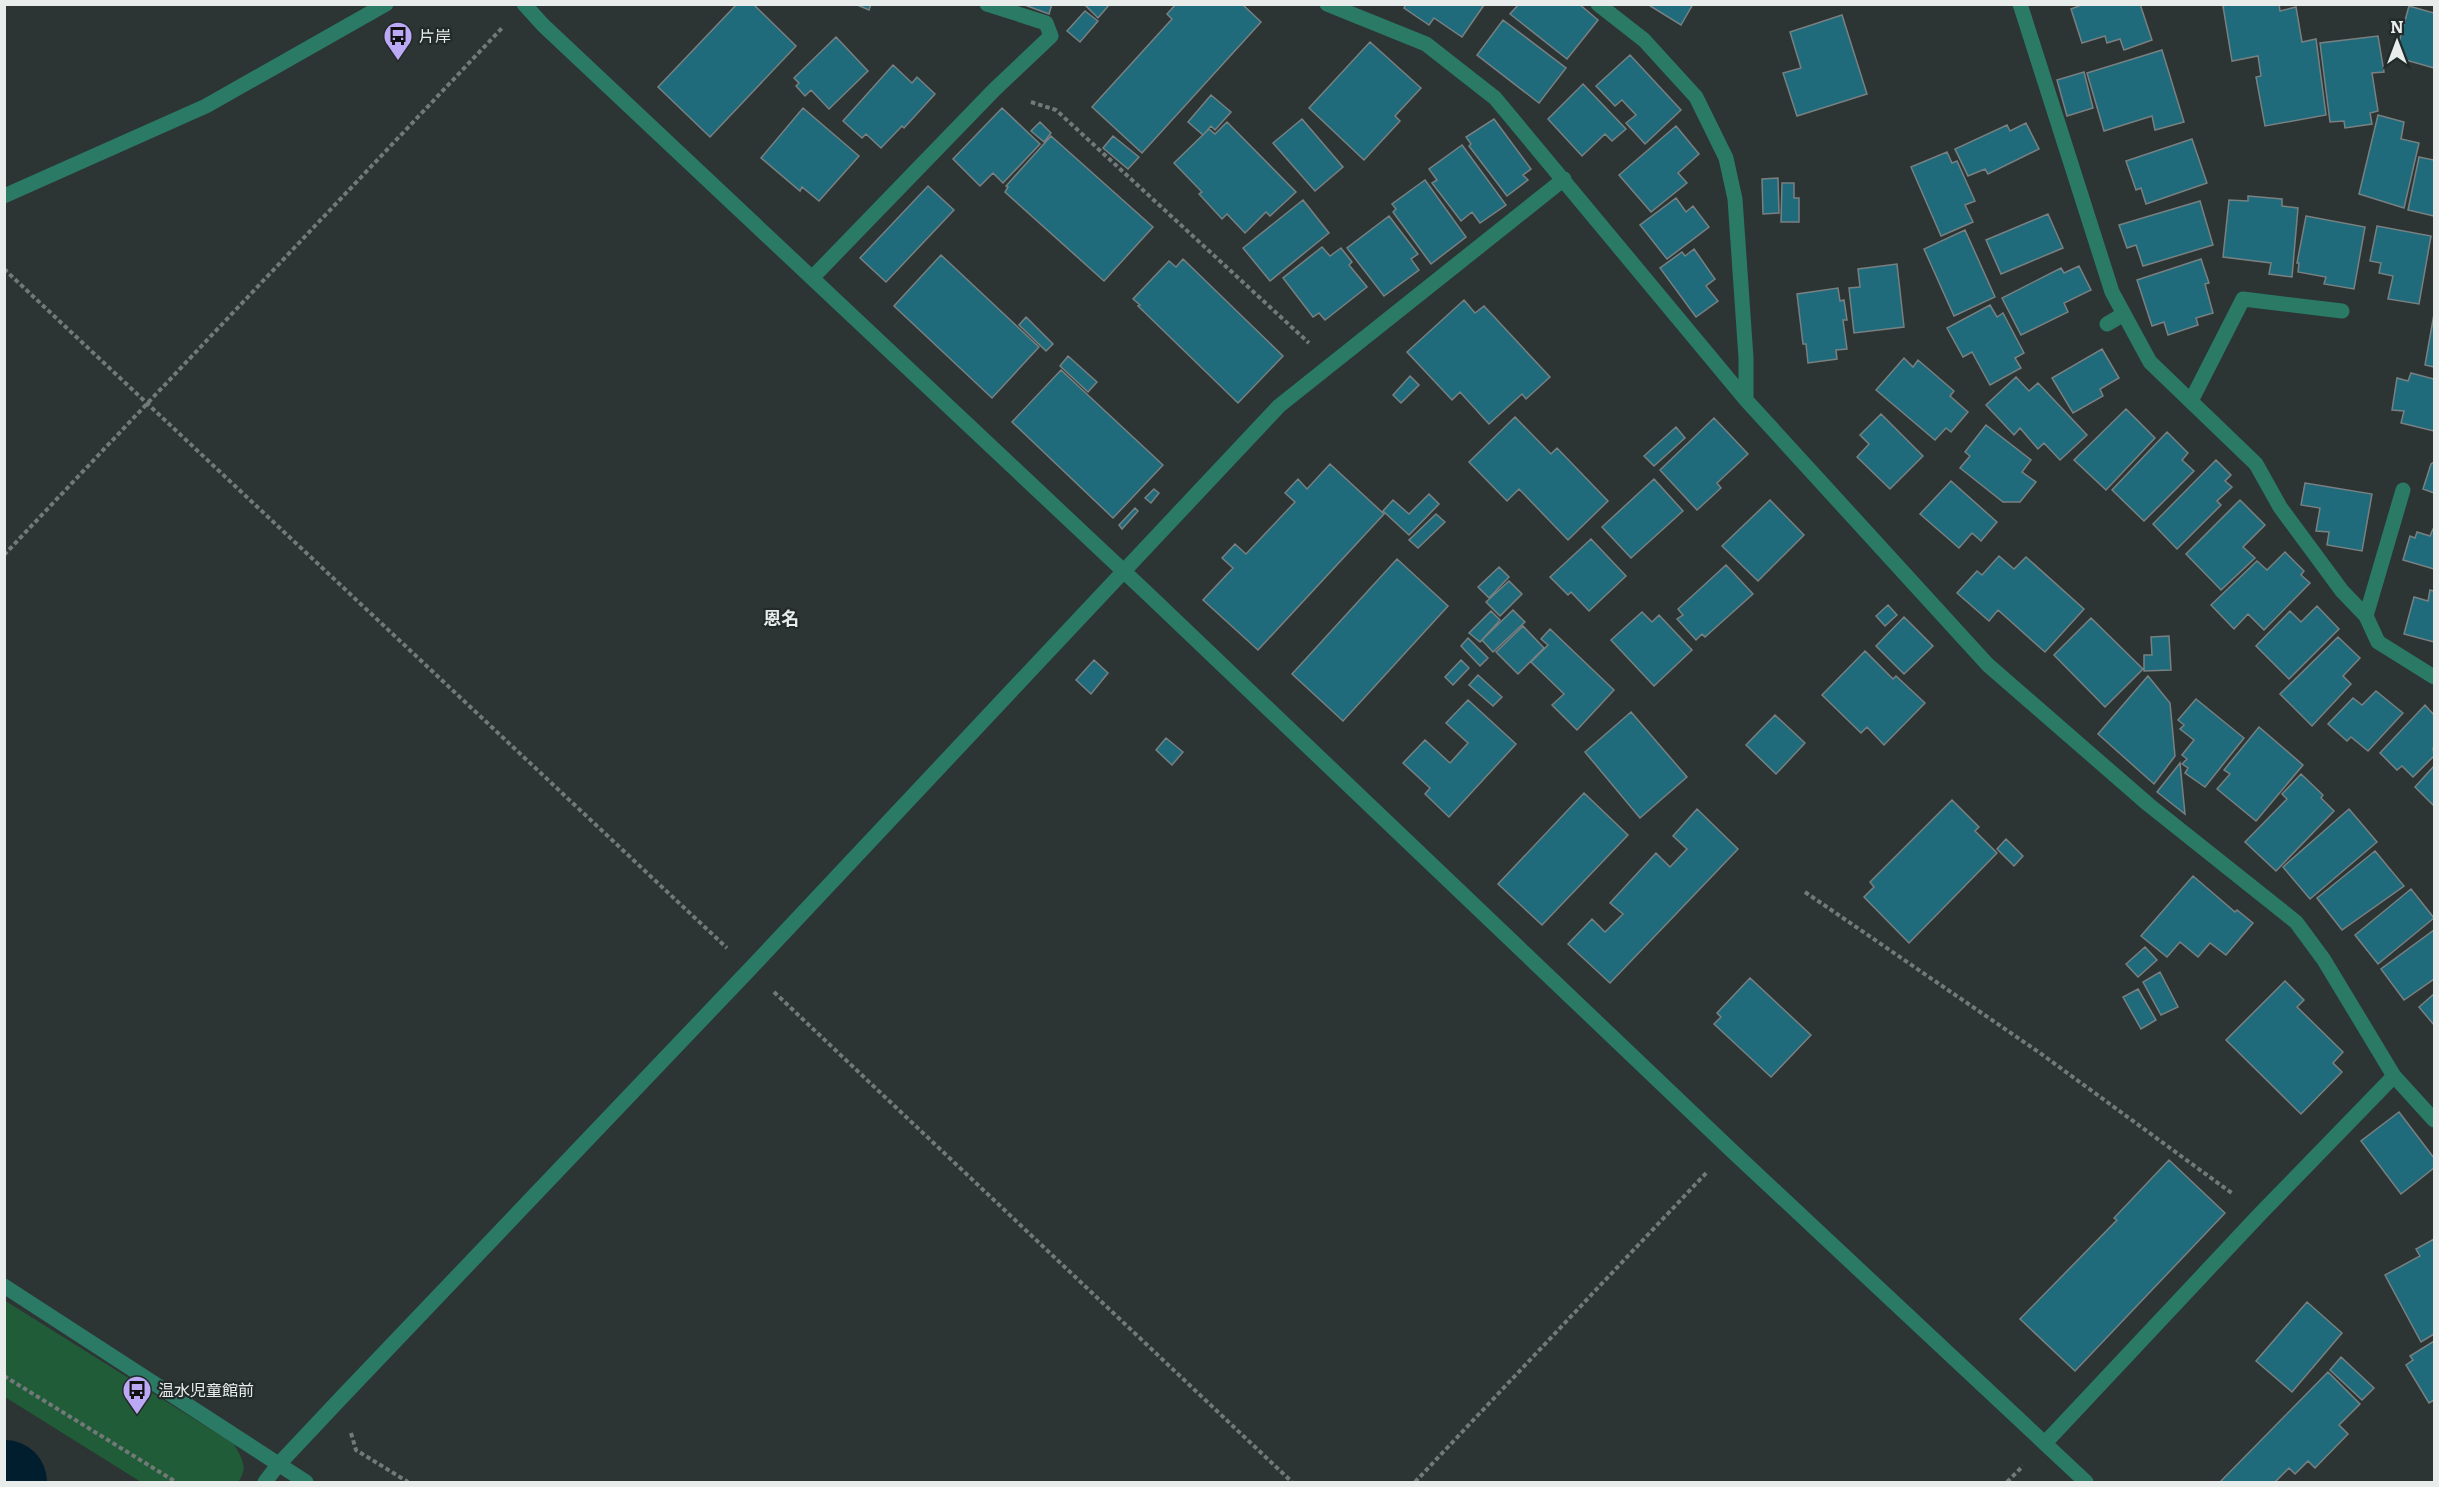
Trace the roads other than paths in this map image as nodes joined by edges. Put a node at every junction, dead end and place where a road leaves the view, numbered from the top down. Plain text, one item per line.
1 (386, 4) edge
2 (524, 4) edge
3 (987, 4) edge
4 (1327, 4) edge
5 (1598, 4) edge
6 (2020, 4) edge
7 (1564, 179) junction
8 (4, 196) edge
9 (812, 278) junction
10 (2342, 311) dead end
11 (2124, 314) junction
12 (2107, 324) dead end
13 (1746, 400) junction
14 (2191, 401) junction
15 (2403, 490) dead end
16 (1122, 570) junction
17 (2366, 616) junction
18 (2434, 677) edge
19 (2394, 1076) junction
20 (2434, 1119) edge
21 (4, 1286) edge
22 (2044, 1443) junction
23 (278, 1465) junction
24 (265, 1482) edge
25 (306, 1482) edge
26 (2086, 1482) edge

1 - 8 street
2 - 9 street
3 - 9 street
4 - 7 street
5 - 13 street
6 - 11 street
7 - 13 street
7 - 16 street
9 - 16 street
10 - 14 street
11 - 12 street
11 - 14 street
13 - 19 street
14 - 17 street
15 - 17 street
16 - 22 street
16 - 23 street
17 - 18 street
19 - 20 street
19 - 22 street
21 - 23 street
22 - 26 street
23 - 24 street
23 - 25 street

